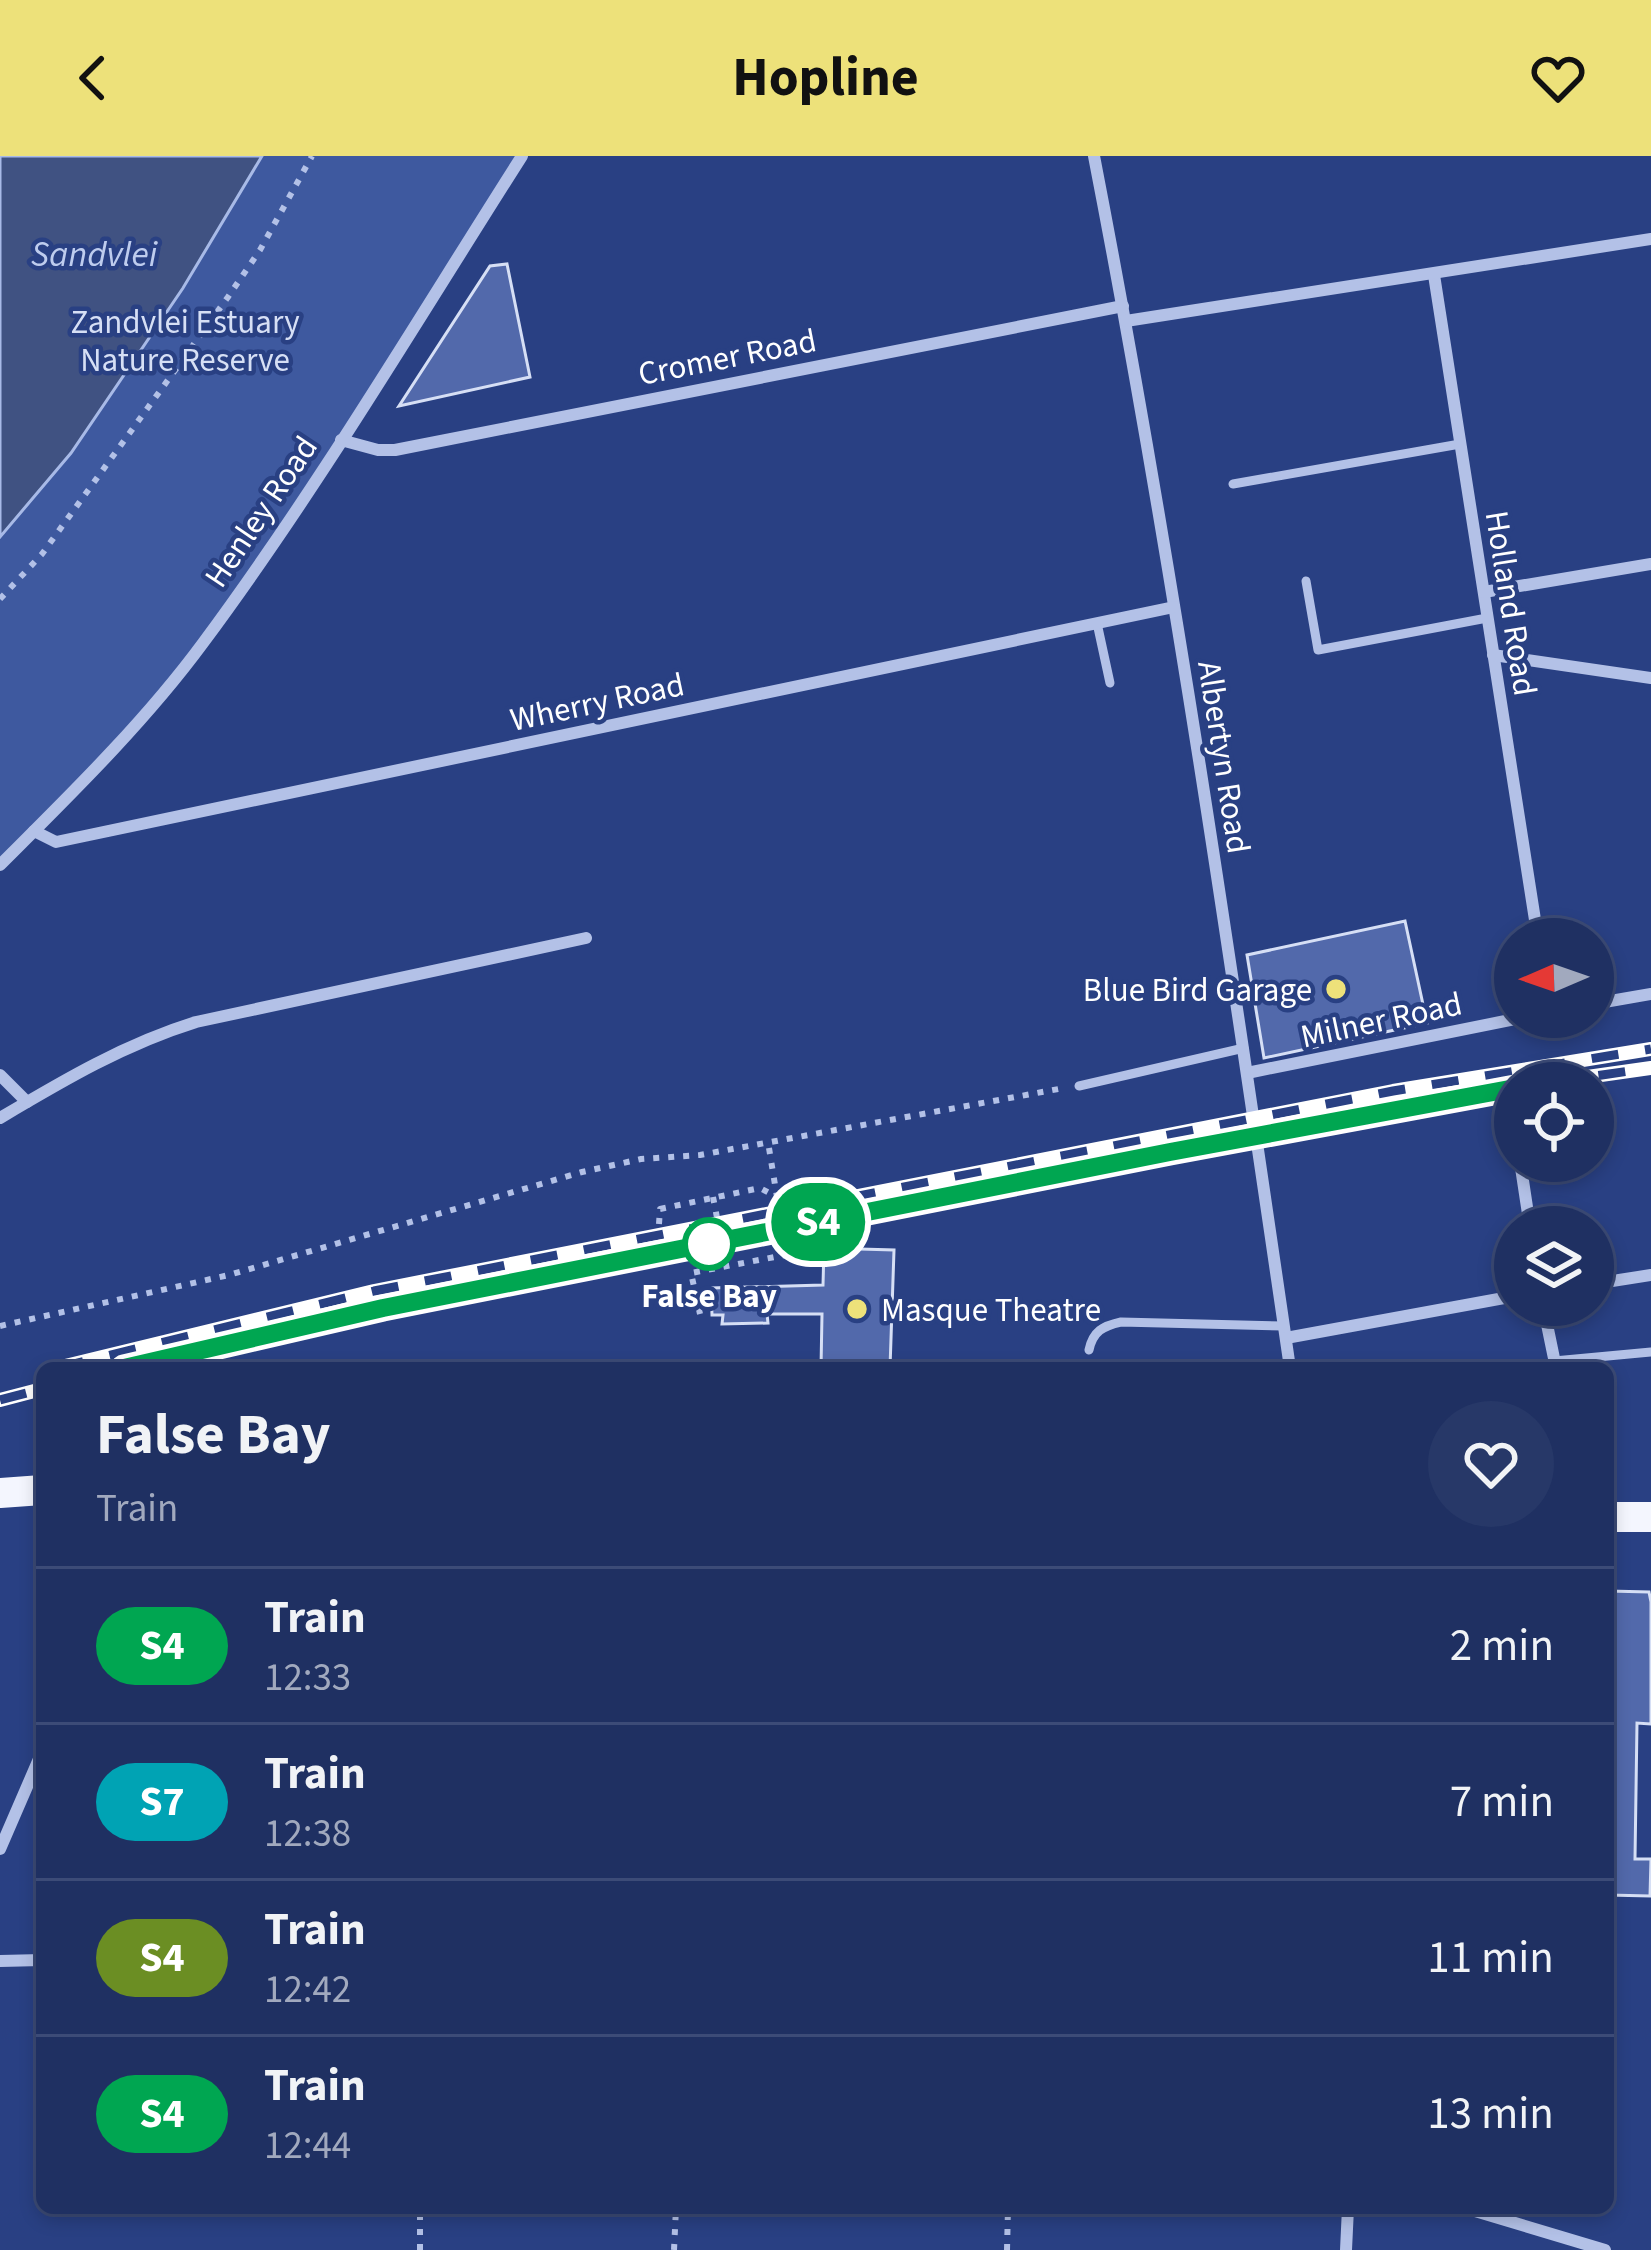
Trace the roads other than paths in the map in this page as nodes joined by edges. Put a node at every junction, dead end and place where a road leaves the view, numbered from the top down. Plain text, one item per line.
1 (522, 156) edge
2 (1094, 156) edge
3 (1651, 239) edge
4 (1434, 275) junction
5 (1123, 306) junction
6 (1126, 321) junction
7 (341, 440) junction
8 (1460, 444) junction
9 (1233, 484) dead end
10 (1651, 564) edge
11 (1306, 581) dead end
12 (1484, 592) junction
13 (1174, 607) junction
14 (1487, 618) junction
15 (1096, 623) junction
16 (1493, 655) junction
17 (1651, 678) edge
18 (1110, 683) dead end
19 (34, 831) junction
20 (0, 865) edge
21 (1535, 918) edge
22 (586, 938) dead end
23 (1651, 994) edge
24 (1614, 1000) edge
25 (1494, 1023) edge
26 (1244, 1048) junction
27 (1247, 1073) junction
28 (0, 1076) edge
29 (1079, 1086) road end
30 (27, 1102) junction
31 (0, 1118) edge
32 (1651, 1275) edge
33 (1614, 1281) edge
34 (1494, 1299) edge
35 (1547, 1326) edge
36 (1285, 1332) junction
37 (1089, 1350) dead end
38 (1651, 1352) edge
39 (1289, 1362) edge
40 (1554, 1362) edge
41 (1577, 1362) edge
42 (36, 1490) edge
43 (0, 1492) edge
44 (1614, 1517) edge
45 (1651, 1517) edge
46 (36, 1766) edge
47 (0, 1849) edge
48 (36, 1960) edge
49 (0, 1961) edge
50 (1348, 2214) edge
51 (1486, 2214) edge
52 (1346, 2250) edge
53 (1605, 2250) edge

1 - 7 street, Henley Road
2 - 5 street, Albertyn Road
3 - 4 street
4 - 6 street
4 - 8 street, Holland Road
5 - 6 street, Albertyn Road
5 - 7 street, Cromer Road
6 - 13 street, Albertyn Road
7 - 19 street, Henley Road
8 - 9 lane
8 - 12 street, Holland Road
10 - 12 street
11 - 14 lane
12 - 14 street, Holland Road
13 - 15 street, Wherry Road
13 - 26 street, Albertyn Road
14 - 16 street, Holland Road
15 - 18 lane
15 - 19 street, Wherry Road
16 - 17 street
16 - 21 street, Holland Road
19 - 20 street, Henley Road
22 - 30 street
23 - 24 street
25 - 27 street, Milner Road
26 - 27 street, Albertyn Road
26 - 29 lane
27 - 36 street, Albertyn Road
28 - 30 street
30 - 31 street
32 - 33 street
34 - 36 street
35 - 40 street
36 - 37 lane
36 - 39 street, Albertyn Road
38 - 41 lane
42 - 43 main road
44 - 45 main road
46 - 47 street
48 - 49 street
50 - 52 street
51 - 53 street

